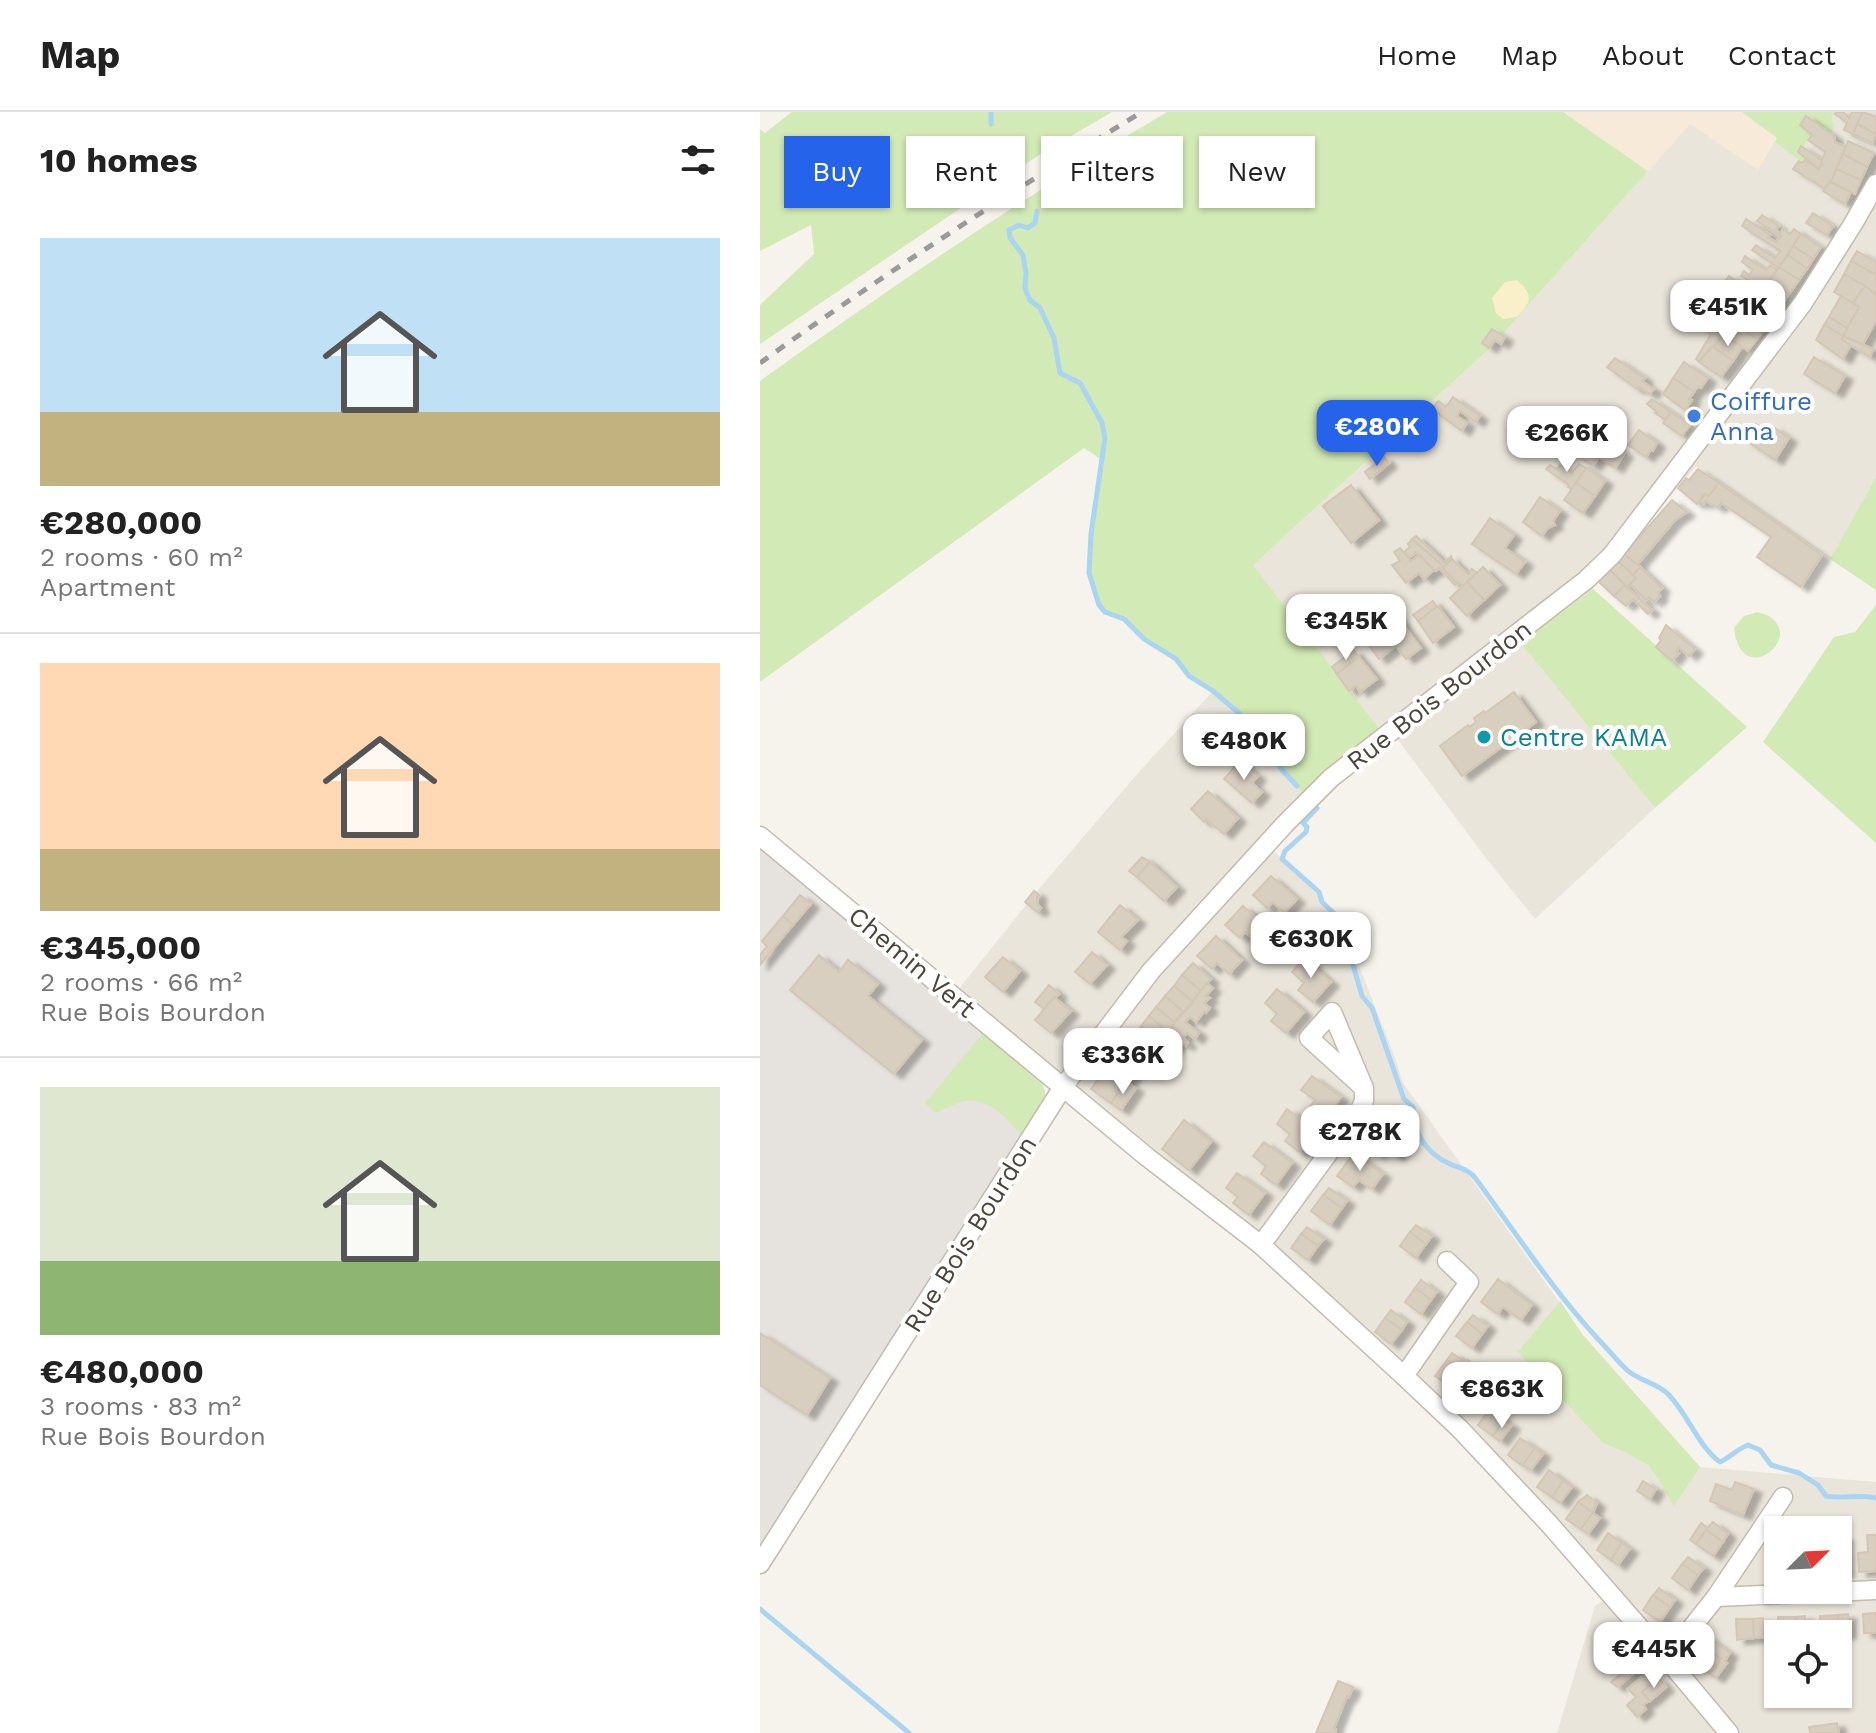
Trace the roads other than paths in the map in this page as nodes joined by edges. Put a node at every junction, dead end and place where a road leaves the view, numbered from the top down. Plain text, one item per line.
1 (1876, 184) edge
2 (760, 836) edge
3 (1063, 1087) junction
4 (1364, 1088) dead end
5 (1261, 1245) junction
6 (1447, 1261) dead end
7 (1404, 1376) junction
8 (1783, 1497) dead end
9 (760, 1564) edge
10 (1876, 1590) edge
11 (1716, 1597) junction
12 (1667, 1659) junction
13 (1729, 1733) edge

1 - 3 street, Rue Bois Bourdon
2 - 3 street, Chemin Vert
3 - 5 street, Chemin Vert
3 - 9 street, Rue Bois Bourdon
4 - 5 street
5 - 7 street, Chemin Vert
6 - 7 street
7 - 12 street, Chemin Vert
8 - 11 street
10 - 11 street
11 - 12 street
12 - 13 street, Chemin Vert

